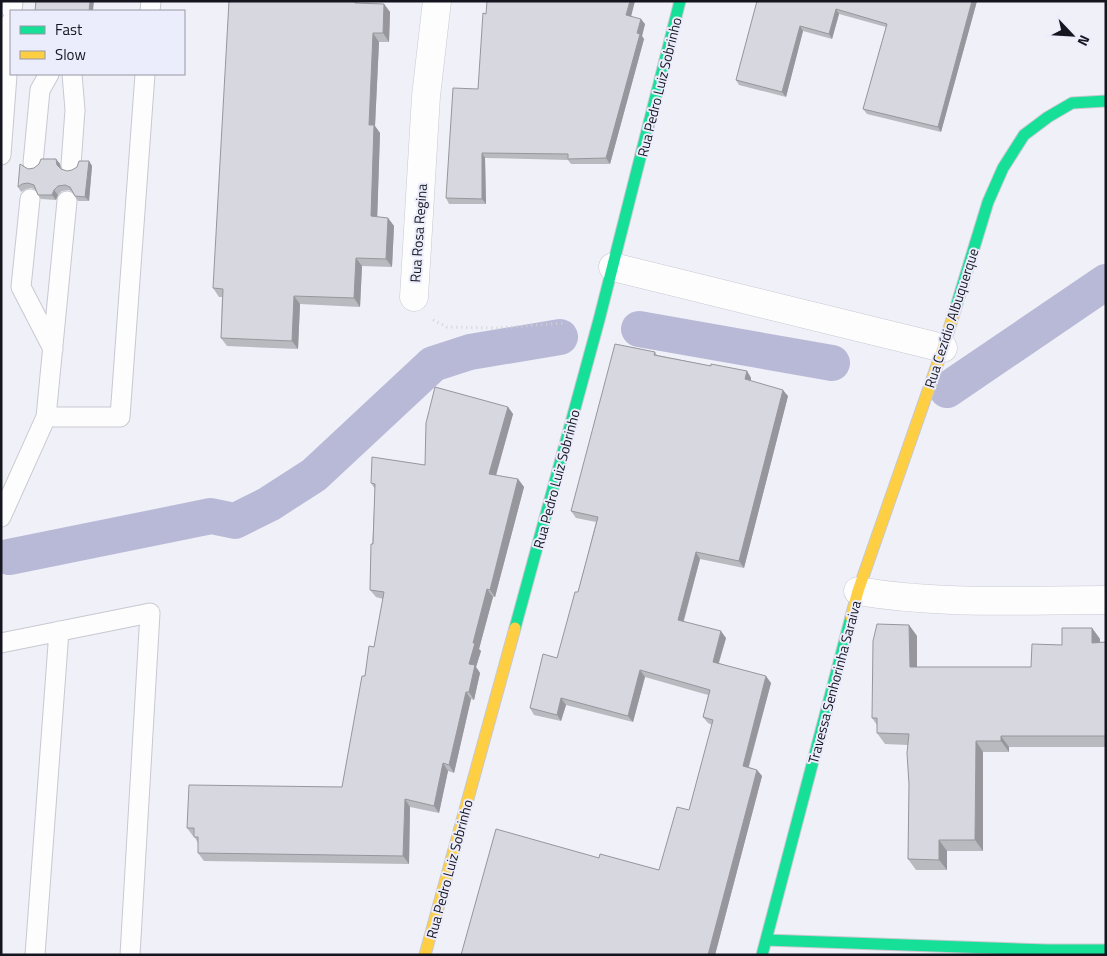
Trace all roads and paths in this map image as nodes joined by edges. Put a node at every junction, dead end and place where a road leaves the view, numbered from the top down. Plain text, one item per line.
1 (438, 1) edge
2 (680, 1) edge
3 (10, 35) edge
4 (48, 75) edge
5 (72, 75) edge
6 (146, 75) edge
7 (1106, 101) edge
8 (1, 155) edge
9 (33, 163) dead end
10 (70, 165) dead end
11 (30, 199) dead end
12 (67, 201) dead end
13 (613, 267) junction
14 (414, 297) joint
15 (599, 320) junction
16 (943, 348) junction
17 (53, 349) junction
18 (46, 417) junction
19 (1, 517) edge
20 (858, 591) junction
21 (1106, 600) edge
22 (59, 631) junction
23 (1, 643) edge
24 (766, 940) junction
25 (1106, 950) edge
26 (35, 955) edge
27 (130, 955) edge
28 (425, 955) edge
29 (762, 955) edge

1 - 14 street, Rua Rosa Regina
2 - 13 street, Rua Pedro Luiz Sobrinho
3 - 8 lane
4 - 9 lane
5 - 10 lane
6 - 18 lane
7 - 16 street, Rua Cezídio Albuquerque
11 - 17 lane
12 - 17 lane
13 - 15 street, Rua Pedro Luiz Sobrinho
13 - 16 street
14 - 15 path, Rua Rosa Regina
15 - 28 street, Rua Pedro Luiz Sobrinho
16 - 20 street, Rua Cezídio Albuquerque
17 - 18 lane
18 - 19 lane
20 - 21 street, Travessa Senhorinha Saraiva
20 - 24 street, Travessa Senhorinha Saraiva
22 - 23 lane
22 - 26 lane
22 - 27 lane
24 - 25 street
24 - 29 street, Travessa Senhorinha Saraiva

